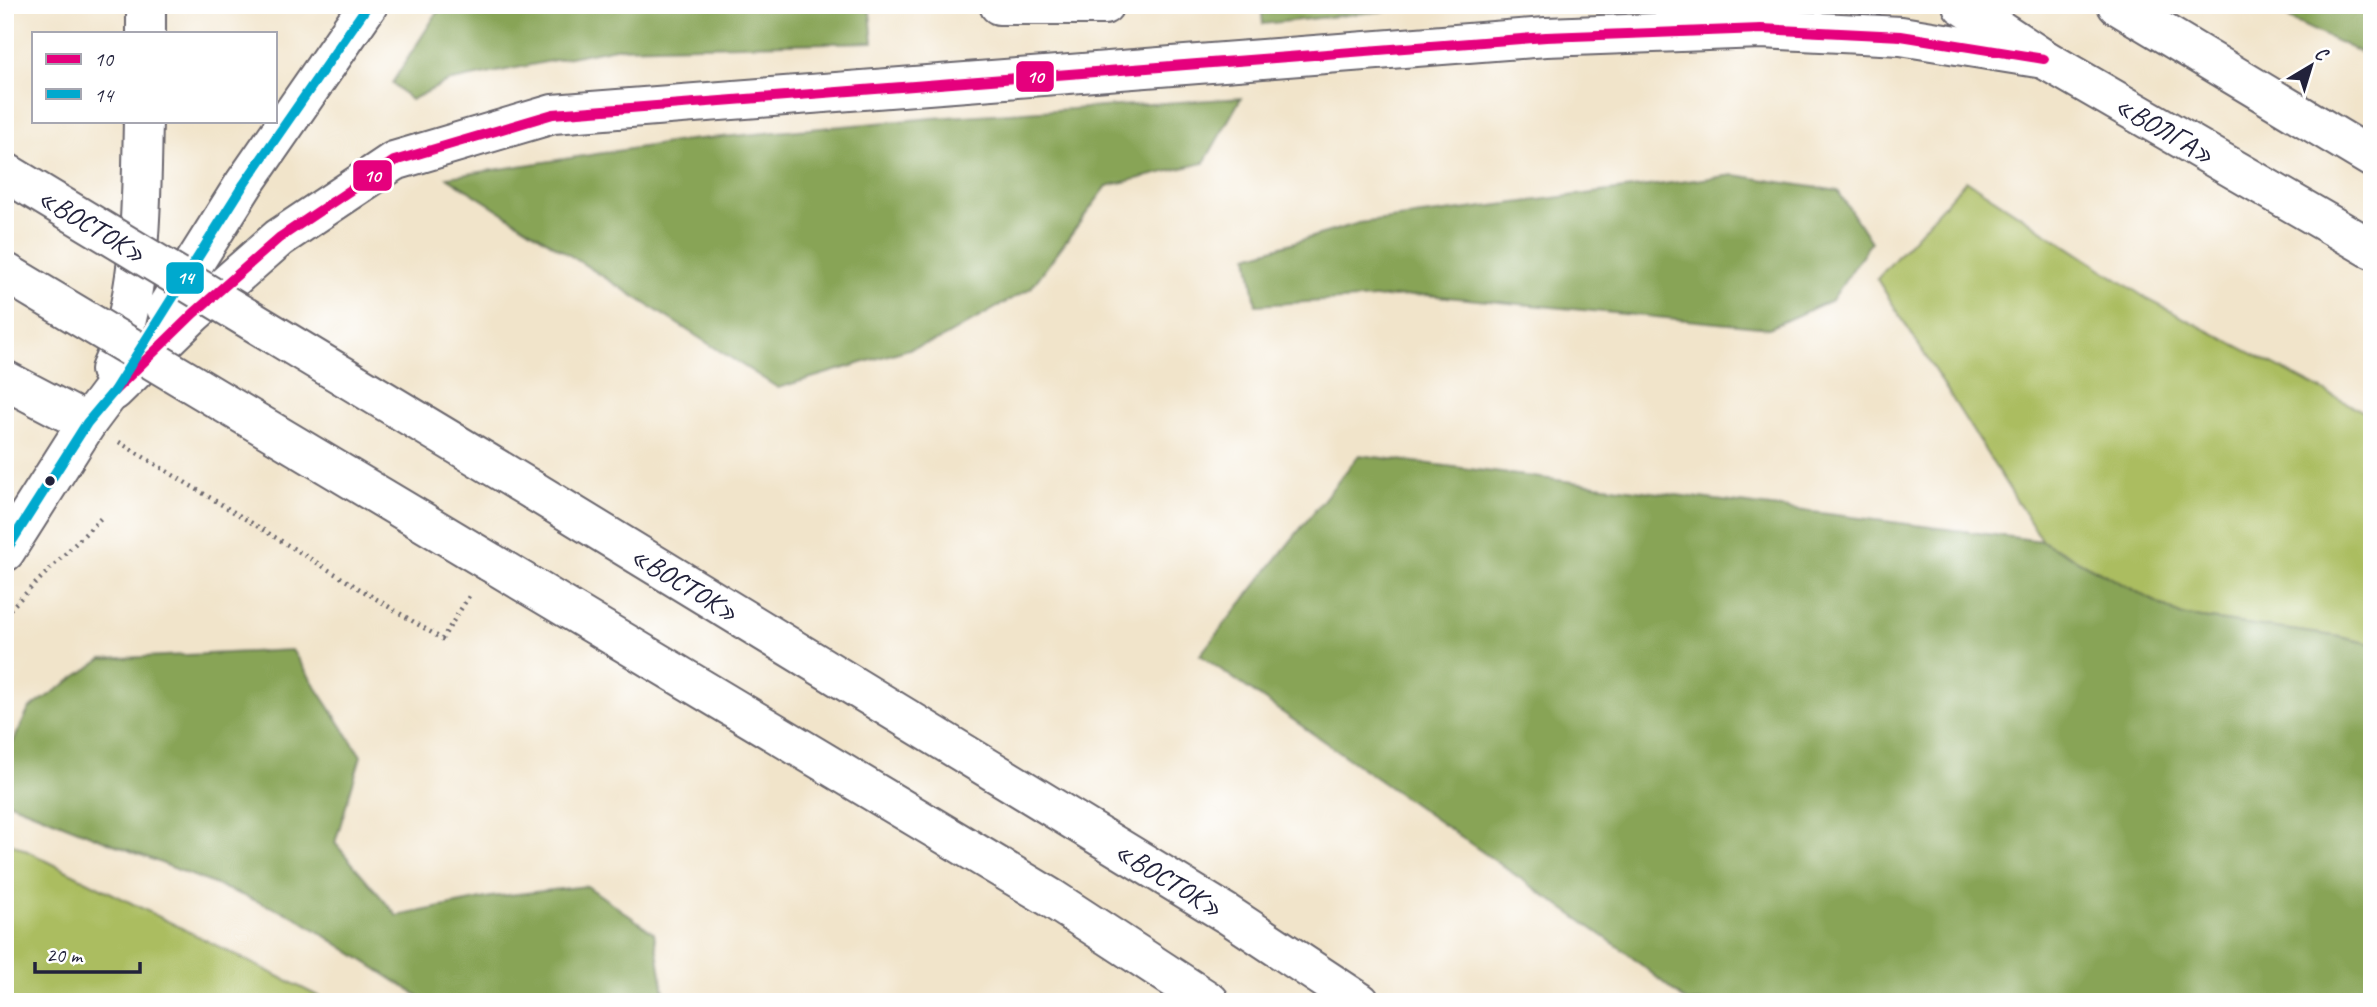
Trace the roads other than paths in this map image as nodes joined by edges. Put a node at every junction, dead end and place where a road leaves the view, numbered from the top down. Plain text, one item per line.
1 (146, 5) edge
2 (368, 5) edge
3 (999, 5) edge
4 (1104, 5) edge
5 (1962, 5) edge
6 (2117, 5) edge
7 (145, 32) edge
8 (2044, 59) junction
9 (143, 122) edge
10 (2372, 158) edge
11 (5, 172) edge
12 (2372, 249) edge
13 (5, 272) edge
14 (5, 380) edge
15 (114, 391) junction
16 (87, 423) junction
17 (5, 552) edge
18 (1210, 1002) edge
19 (1360, 1002) edge

1 - 7 main road
2 - 15 main road
3 - 4 main road
5 - 8 main road, «ВОЛГА»
6 - 10 main road
8 - 12 main road, «ВОЛГА»
8 - 15 main road
9 - 16 main road
11 - 19 main road, «ВОСТОК», bridge
13 - 18 main road, bridge
14 - 16 main road
15 - 16 main road
16 - 17 main road

